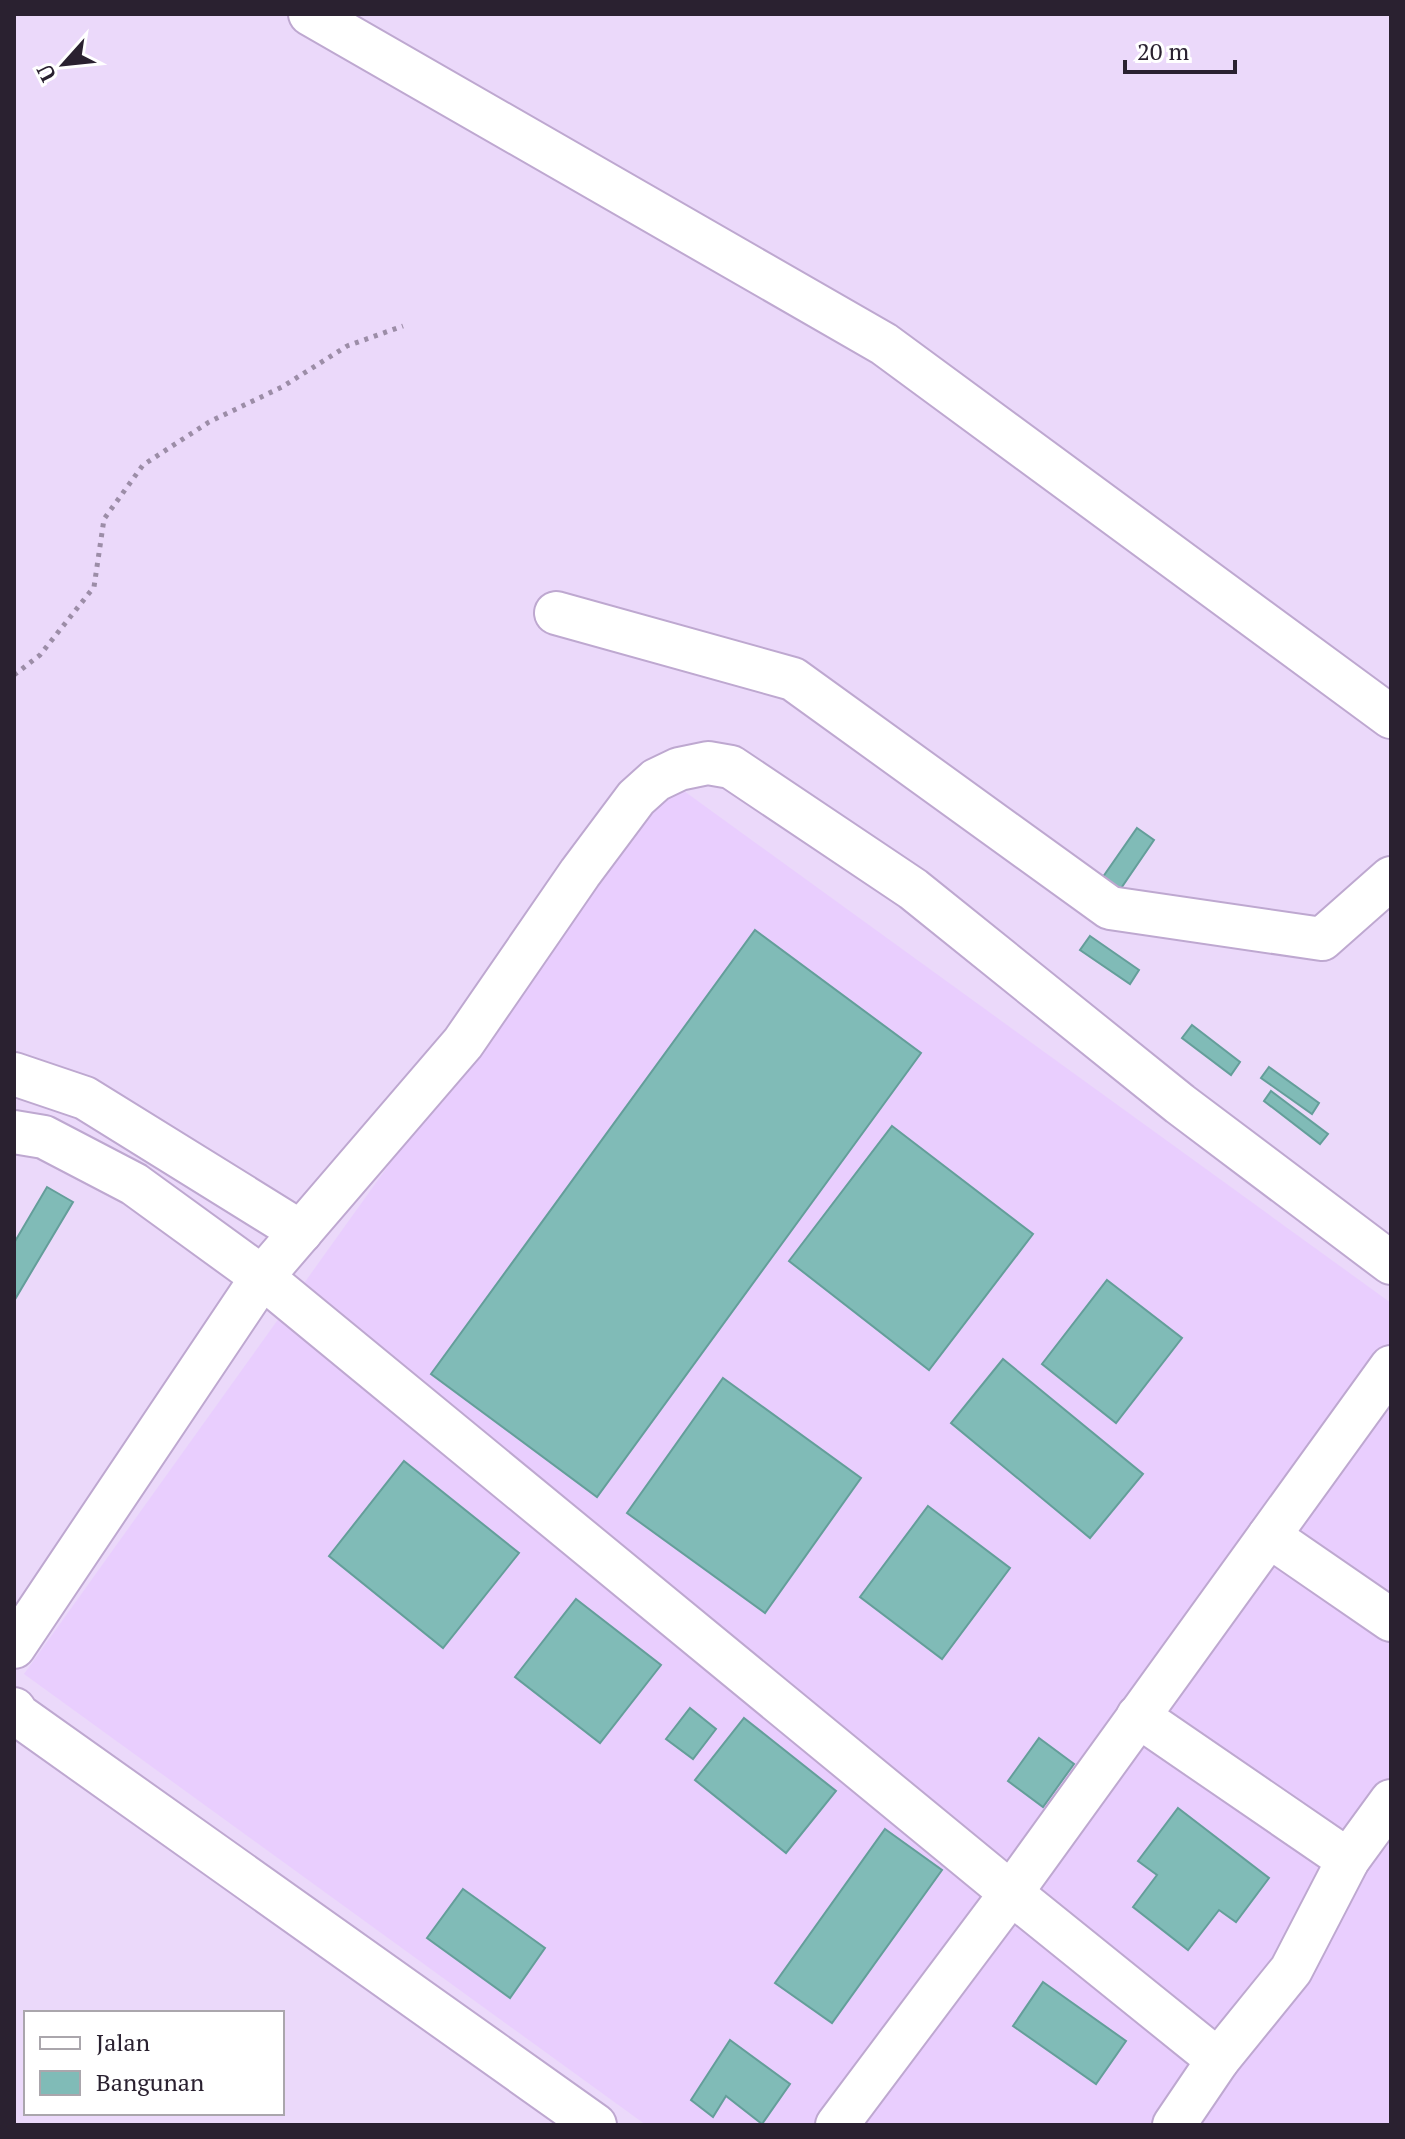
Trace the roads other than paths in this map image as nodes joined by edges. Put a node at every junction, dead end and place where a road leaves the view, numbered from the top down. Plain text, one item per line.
1 (310, 14) edge
2 (556, 613) dead end
3 (1391, 717) edge
4 (1391, 878) edge
5 (14, 1074) edge
6 (14, 1132) edge
7 (301, 1232) junction
8 (1391, 1263) edge
9 (262, 1277) junction
10 (1391, 1367) edge
11 (1269, 1536) junction
12 (1391, 1620) edge
13 (14, 1647) edge
14 (14, 1709) edge
15 (1138, 1716) junction
16 (1391, 1801) edge
17 (1348, 1860) junction
18 (1011, 1893) junction
19 (1218, 2060) junction
20 (595, 2125) edge
21 (837, 2125) edge
22 (1174, 2125) edge

1 - 3 street
2 - 4 street
5 - 7 street
6 - 9 street
7 - 8 street
7 - 9 street
9 - 13 street
9 - 18 street
10 - 11 street
11 - 12 street
11 - 15 street
14 - 20 street
15 - 17 street
15 - 18 street
16 - 17 street
17 - 19 street
18 - 19 street
18 - 21 street
19 - 22 street

